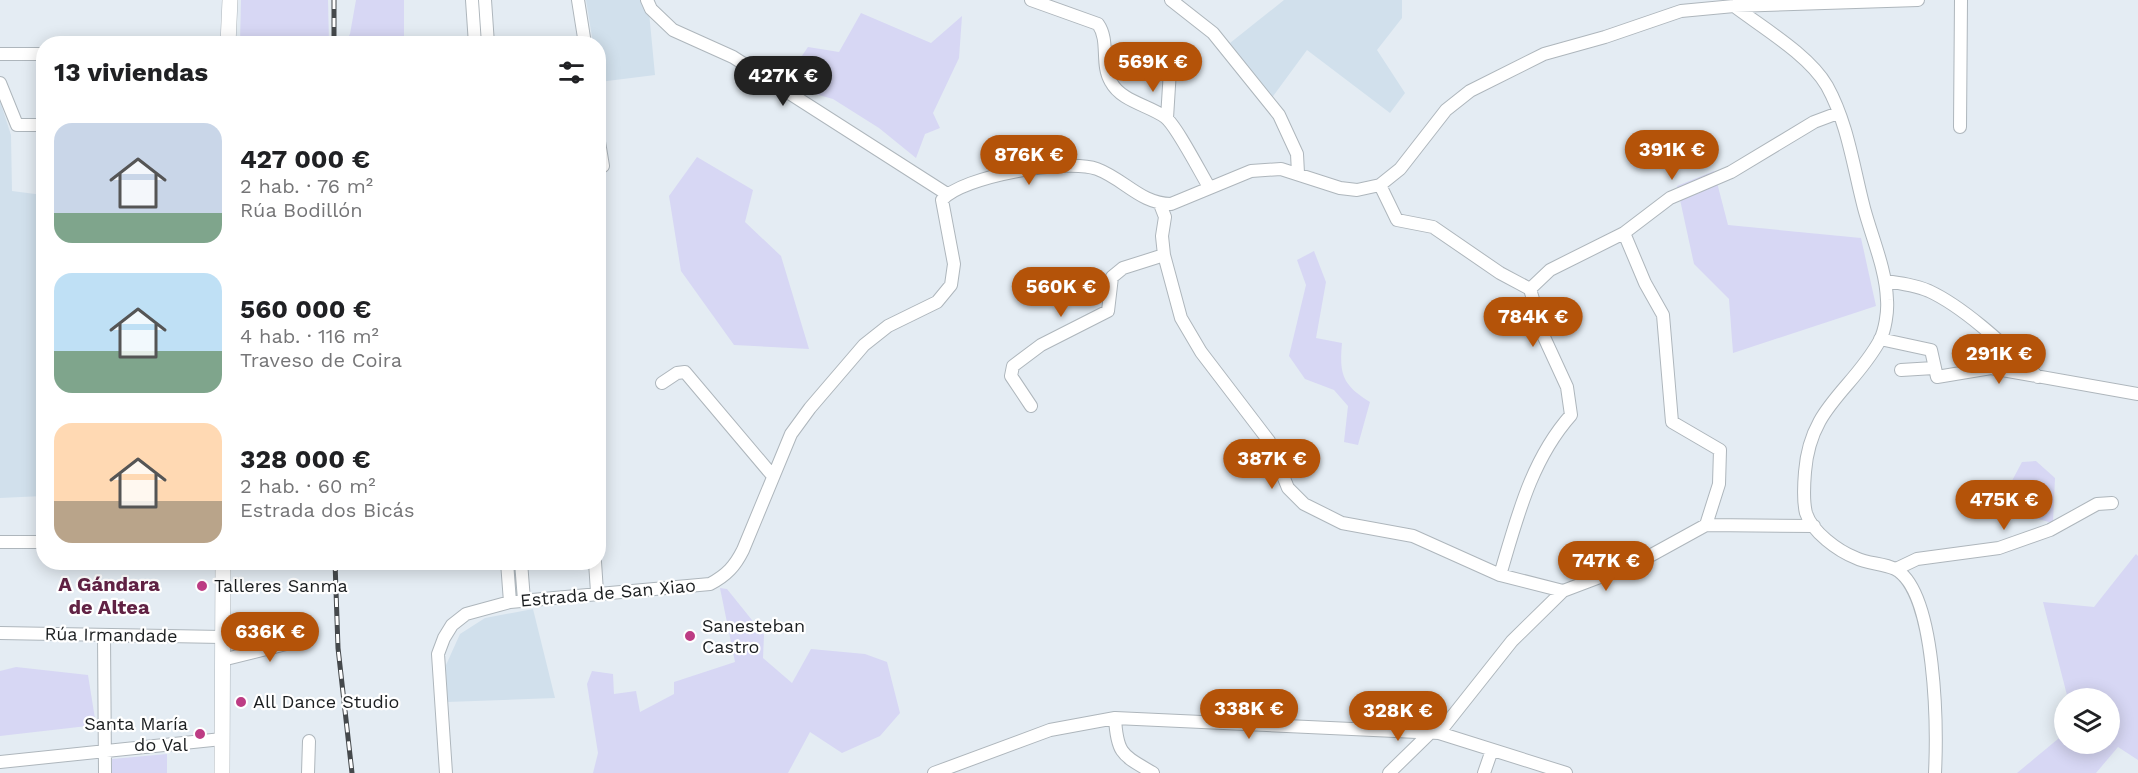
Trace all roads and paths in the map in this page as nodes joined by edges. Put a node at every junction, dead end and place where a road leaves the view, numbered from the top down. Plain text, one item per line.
1 (230, 0) edge
2 (472, 0) edge
3 (485, 0) edge
4 (579, 0) edge
5 (647, 0) edge
6 (1031, 0) edge
7 (1171, 0) edge
8 (1918, 0) edge
9 (1962, 0) edge
10 (1734, 6) junction
11 (228, 36) edge
12 (474, 36) edge
13 (487, 36) edge
14 (584, 36) edge
15 (0, 54) edge
16 (36, 54) edge
17 (1170, 70) dead end
18 (0, 83) edge
19 (1838, 113) junction
20 (1167, 118) junction
21 (36, 125) edge
22 (1960, 128) dead end
23 (1298, 173) junction
24 (1380, 185) junction
25 (1209, 187) junction
26 (947, 194) junction
27 (1160, 204) junction
28 (1624, 233) junction
29 (1164, 255) junction
30 (1885, 281) junction
31 (1530, 288) junction
32 (1880, 339) junction
33 (1934, 368) junction
34 (1901, 370) dead end
35 (2039, 379) junction
36 (662, 383) dead end
37 (2138, 394) edge
38 (1031, 406) dead end
39 (772, 475) junction
40 (2112, 503) dead end
41 (1706, 525) junction
42 (1814, 526) junction
43 (0, 542) edge
44 (36, 542) edge
45 (1896, 569) junction
46 (223, 570) edge
47 (508, 570) edge
48 (522, 570) edge
49 (596, 570) edge
50 (1500, 575) junction
51 (1563, 591) junction
52 (597, 592) junction
53 (524, 600) junction
54 (510, 602) junction
55 (0, 633) edge
56 (104, 635) junction
57 (222, 637) junction
58 (310, 638) dead end
59 (222, 660) junction
60 (1115, 718) junction
61 (1434, 734) junction
62 (222, 739) junction
63 (309, 741) dead end
64 (1492, 750) junction
65 (105, 752) junction
66 (0, 762) edge
67 (105, 773) edge
68 (222, 773) edge
69 (308, 773) edge
70 (446, 773) edge
71 (934, 773) edge
72 (1153, 773) edge
73 (1389, 773) edge
74 (1484, 773) edge
75 (1566, 773) edge
76 (1935, 773) edge

1 - 11 main road
2 - 12 street
3 - 13 street
4 - 14 street
5 - 26 street
6 - 20 street
7 - 23 street
8 - 10 street
9 - 22 street
10 - 19 street
10 - 24 street
15 - 16 street
17 - 20 street
18 - 21 street
19 - 28 street
19 - 30 street
20 - 25 street
23 - 24 street
23 - 25 street
24 - 31 street
25 - 27 street
26 - 27 street
26 - 39 street, Estrada de San Xiao
27 - 29 street
28 - 31 street
28 - 41 street
29 - 38 street
29 - 50 street
30 - 32 street
30 - 35 street
31 - 50 street
32 - 33 street
32 - 42 street
33 - 34 street
33 - 35 street
35 - 37 street
36 - 39 street
39 - 52 street, Estrada de San Xiao
40 - 45 street
41 - 42 street
41 - 51 street
42 - 45 street
43 - 44 street
45 - 76 street
46 - 57 main road
47 - 54 street
48 - 53 street
49 - 52 street
50 - 51 street
51 - 61 street
52 - 53 street, Estrada de San Xiao
53 - 54 street, Estrada de San Xiao
54 - 70 street, Estrada de San Xiao
55 - 56 street, Rúa Irmandade
56 - 57 street, Rúa Irmandade
56 - 65 street
57 - 59 main road
58 - 59 street
59 - 62 main road
60 - 61 street
60 - 71 street
60 - 72 street
61 - 64 street
61 - 73 street
62 - 65 street
62 - 68 main road
63 - 69 street
64 - 74 street
64 - 75 street
65 - 66 street
65 - 67 street

